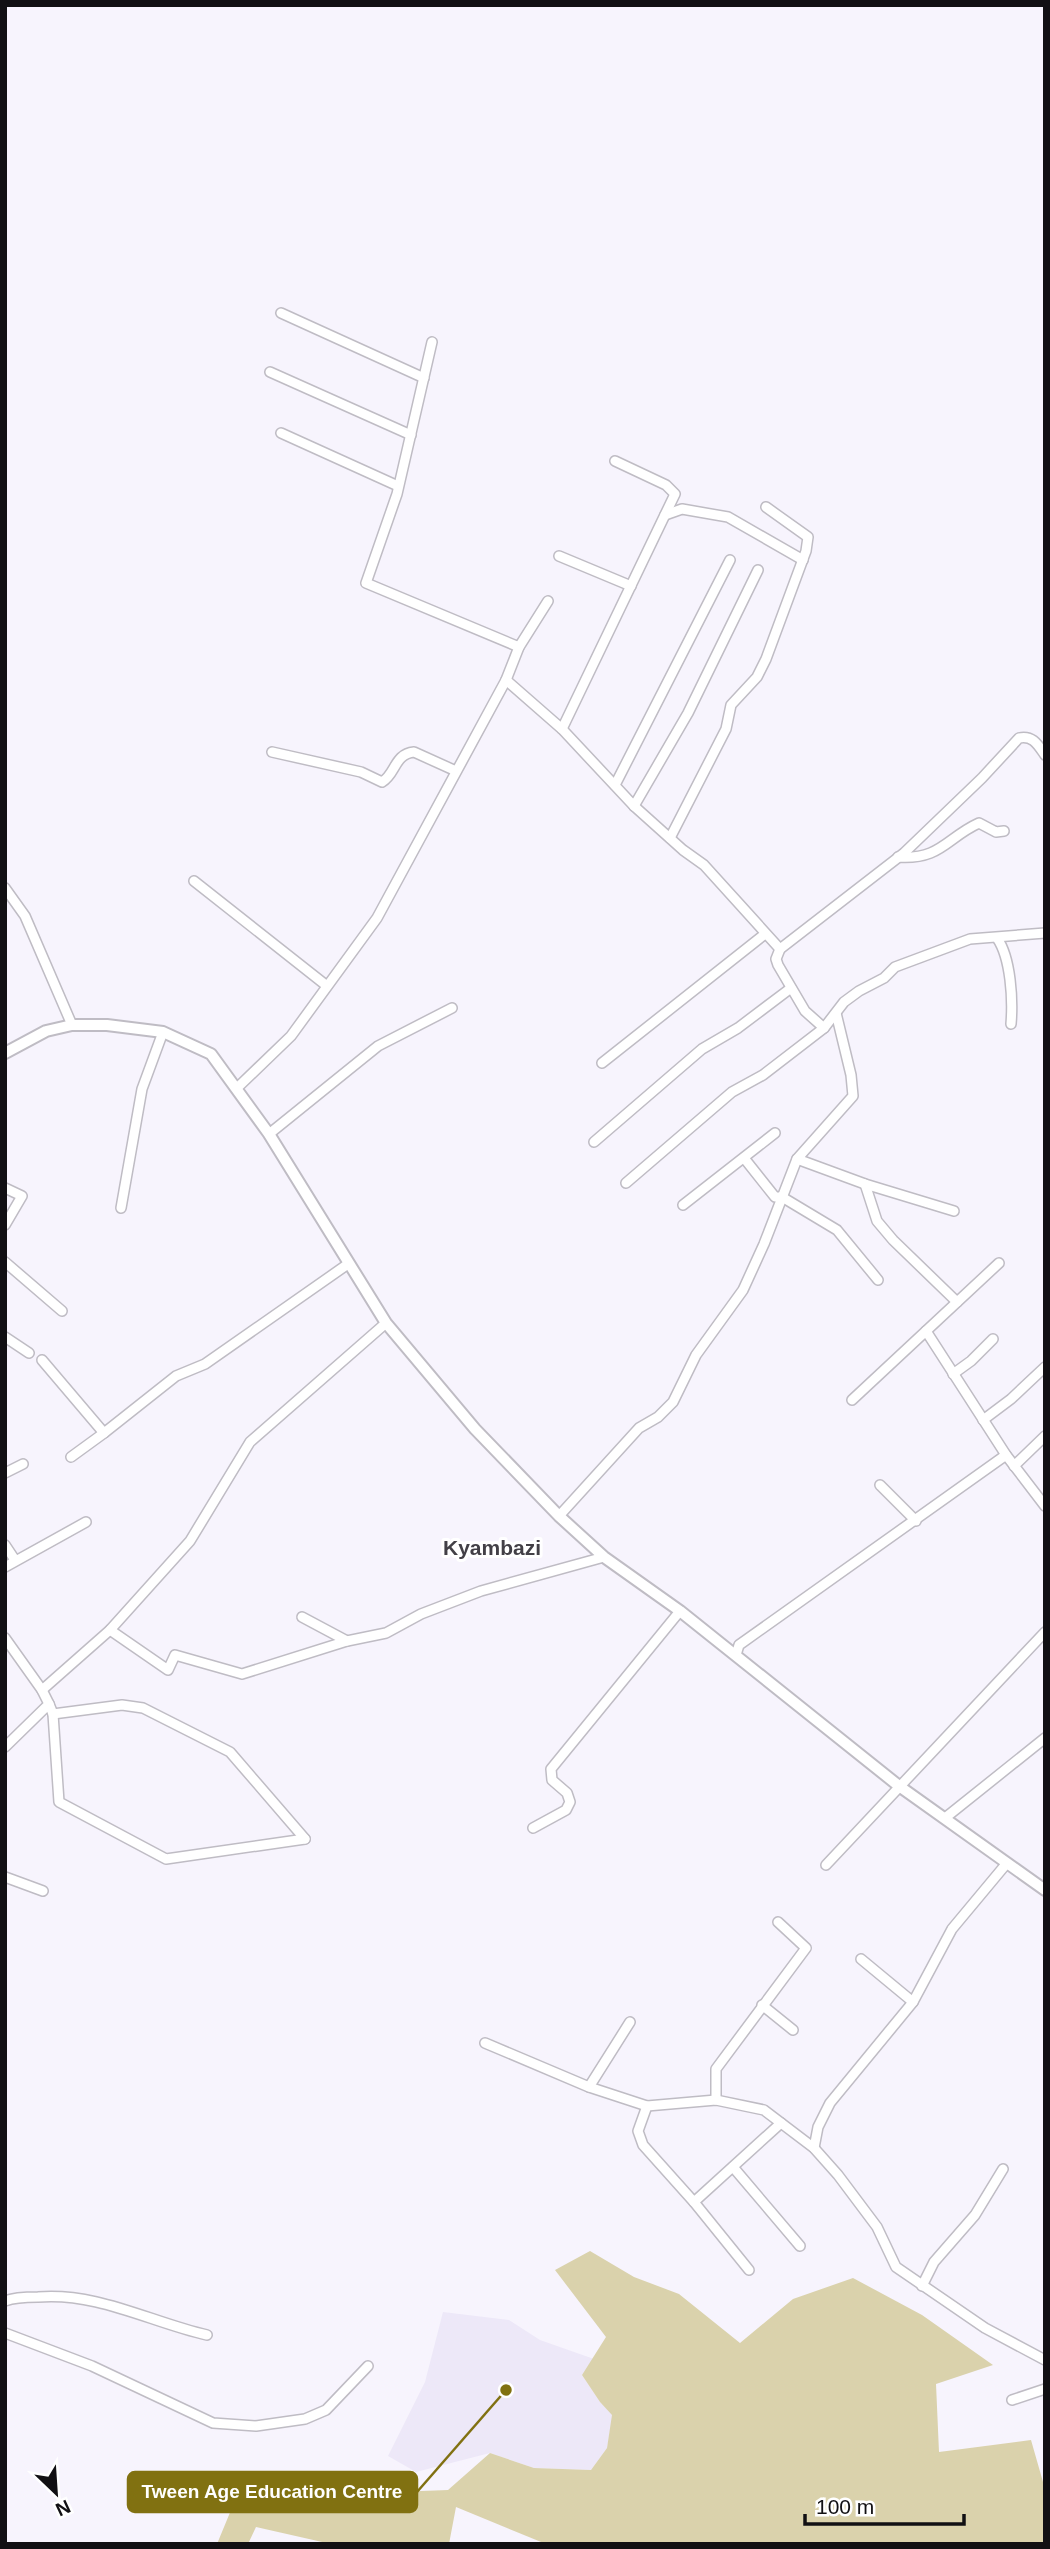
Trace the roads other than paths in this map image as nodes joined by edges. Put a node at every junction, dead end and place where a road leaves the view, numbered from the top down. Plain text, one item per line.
1 (281, 313) dead end
2 (432, 342) dead end
3 (270, 372) dead end
4 (424, 378) junction
5 (281, 433) dead end
6 (411, 435) junction
7 (615, 461) dead end
8 (398, 486) junction
9 (766, 507) dead end
10 (665, 515) junction
11 (559, 556) dead end
12 (730, 560) dead end
13 (803, 560) junction
14 (758, 570) dead end
15 (631, 586) junction
16 (548, 601) dead end
17 (519, 647) junction
18 (506, 680) junction
19 (562, 729) junction
20 (272, 752) dead end
21 (1045, 755) edge
22 (456, 771) junction
23 (615, 785) junction
24 (634, 806) junction
25 (1004, 831) dead end
26 (670, 838) junction
27 (898, 858) junction
28 (194, 881) dead end
29 (5, 888) edge
30 (1045, 933) edge
31 (765, 934) junction
32 (998, 938) junction
33 (780, 949) junction
34 (327, 986) junction
35 (791, 988) junction
36 (452, 1008) dead end
37 (836, 1013) junction
38 (1012, 1024) dead end
39 (72, 1025) junction
40 (824, 1028) junction
41 (163, 1032) junction
42 (5, 1053) edge
43 (602, 1063) dead end
44 (237, 1088) junction
45 (775, 1133) dead end
46 (269, 1134) junction
47 (594, 1142) dead end
48 (744, 1157) junction
49 (797, 1159) junction
50 (626, 1184) dead end
51 (865, 1185) junction
52 (5, 1188) edge
53 (782, 1197) junction
54 (683, 1205) dead end
55 (121, 1208) dead end
56 (954, 1211) dead end
57 (5, 1225) edge
58 (5, 1262) edge
59 (999, 1263) dead end
60 (348, 1264) junction
61 (878, 1280) dead end
62 (957, 1301) junction
63 (62, 1311) dead end
64 (386, 1323) junction
65 (926, 1331) junction
66 (5, 1336) edge
67 (993, 1339) dead end
68 (29, 1353) dead end
69 (42, 1360) dead end
70 (1045, 1367) edge
71 (953, 1374) junction
72 (852, 1400) dead end
73 (983, 1420) junction
74 (104, 1433) junction
75 (1045, 1436) edge
76 (1006, 1455) junction
77 (71, 1457) dead end
78 (23, 1464) dead end
79 (1014, 1466) junction
80 (5, 1473) edge
81 (880, 1485) dead end
82 (1045, 1506) edge
83 (559, 1516) junction
84 (916, 1521) junction
85 (86, 1522) dead end
86 (5, 1545) edge
87 (604, 1557) junction
88 (15, 1560) junction
89 (5, 1567) edge
90 (680, 1611) junction
91 (302, 1617) dead end
92 (110, 1630) junction
93 (1045, 1632) edge
94 (5, 1638) edge
95 (347, 1641) junction
96 (736, 1655) junction
97 (42, 1690) junction
98 (49, 1704) junction
99 (53, 1714) junction
100 (1045, 1738) edge
101 (5, 1746) edge
102 (899, 1786) junction
103 (945, 1818) junction
104 (533, 1828) dead end
105 (1007, 1863) junction
106 (826, 1865) dead end
107 (5, 1877) edge
108 (1045, 1890) edge
109 (43, 1891) dead end
110 (778, 1923) dead end
111 (861, 1958) dead end
112 (912, 2003) junction
113 (762, 2005) junction
114 (630, 2022) dead end
115 (793, 2030) dead end
116 (485, 2043) dead end
117 (589, 2087) junction
118 (716, 2100) junction
119 (647, 2106) junction
120 (781, 2123) junction
121 (814, 2148) junction
122 (733, 2167) junction
123 (1003, 2169) dead end
124 (694, 2202) junction
125 (800, 2246) dead end
126 (748, 2270) dead end
127 (922, 2286) junction
128 (5, 2301) edge
129 (5, 2333) edge
130 (207, 2334) dead end
131 (1045, 2360) edge
132 (368, 2366) dead end
133 (1045, 2389) edge
134 (1012, 2400) dead end

1 - 4 street
2 - 4 street
3 - 6 street
4 - 6 street
5 - 8 street
6 - 8 street
7 - 10 street
8 - 17 street
9 - 13 street
10 - 13 street
10 - 15 street
11 - 15 street
12 - 23 street
13 - 26 street
14 - 24 street
15 - 19 street
16 - 17 street
17 - 18 street
18 - 19 street
18 - 22 street
19 - 23 street
20 - 22 street
21 - 27 street
22 - 34 street
23 - 24 street
24 - 26 street
25 - 27 street
26 - 31 street
27 - 33 street
28 - 34 street
29 - 39 street
30 - 32 street
31 - 33 street
31 - 43 street
32 - 37 street
32 - 38 street
33 - 35 street
34 - 44 street
35 - 40 street
35 - 47 street
36 - 46 street
37 - 40 street
37 - 49 street
39 - 41 street
39 - 42 street
40 - 50 street
41 - 44 street
41 - 55 street
44 - 46 street
45 - 48 street
46 - 60 street
48 - 53 street
48 - 54 street
49 - 51 street
49 - 53 street
51 - 56 street
51 - 62 street
52 - 57 street
53 - 61 street
53 - 83 street
58 - 63 street
59 - 62 street
60 - 64 street
60 - 74 street
62 - 65 street
64 - 83 street
64 - 92 street
65 - 71 street
65 - 72 street
66 - 68 street
67 - 71 street
69 - 74 street
70 - 73 street
71 - 73 street
73 - 76 street
74 - 77 street
75 - 79 street
76 - 79 street
76 - 84 street
78 - 80 street
79 - 82 street
81 - 84 street
83 - 87 street
84 - 96 street
85 - 88 street
86 - 88 street
87 - 90 street
87 - 95 street
88 - 89 street
90 - 96 street
90 - 104 street
91 - 95 street
92 - 95 street
92 - 97 street
93 - 102 street
94 - 97 street
96 - 102 street
97 - 98 street
98 - 99 street
98 - 101 street
99 - 99 street
100 - 103 street
102 - 103 street
102 - 106 street
103 - 105 street
105 - 108 street
105 - 112 street
107 - 109 street
110 - 113 street
111 - 112 street
112 - 121 street
113 - 115 street
113 - 118 street
114 - 117 street
116 - 117 street
117 - 119 street
118 - 119 street
118 - 120 street
119 - 124 street
120 - 121 street
120 - 122 street
121 - 127 street
122 - 124 street
122 - 125 street
123 - 127 street
124 - 126 street
127 - 131 street
128 - 130 street
129 - 132 street
133 - 134 street

